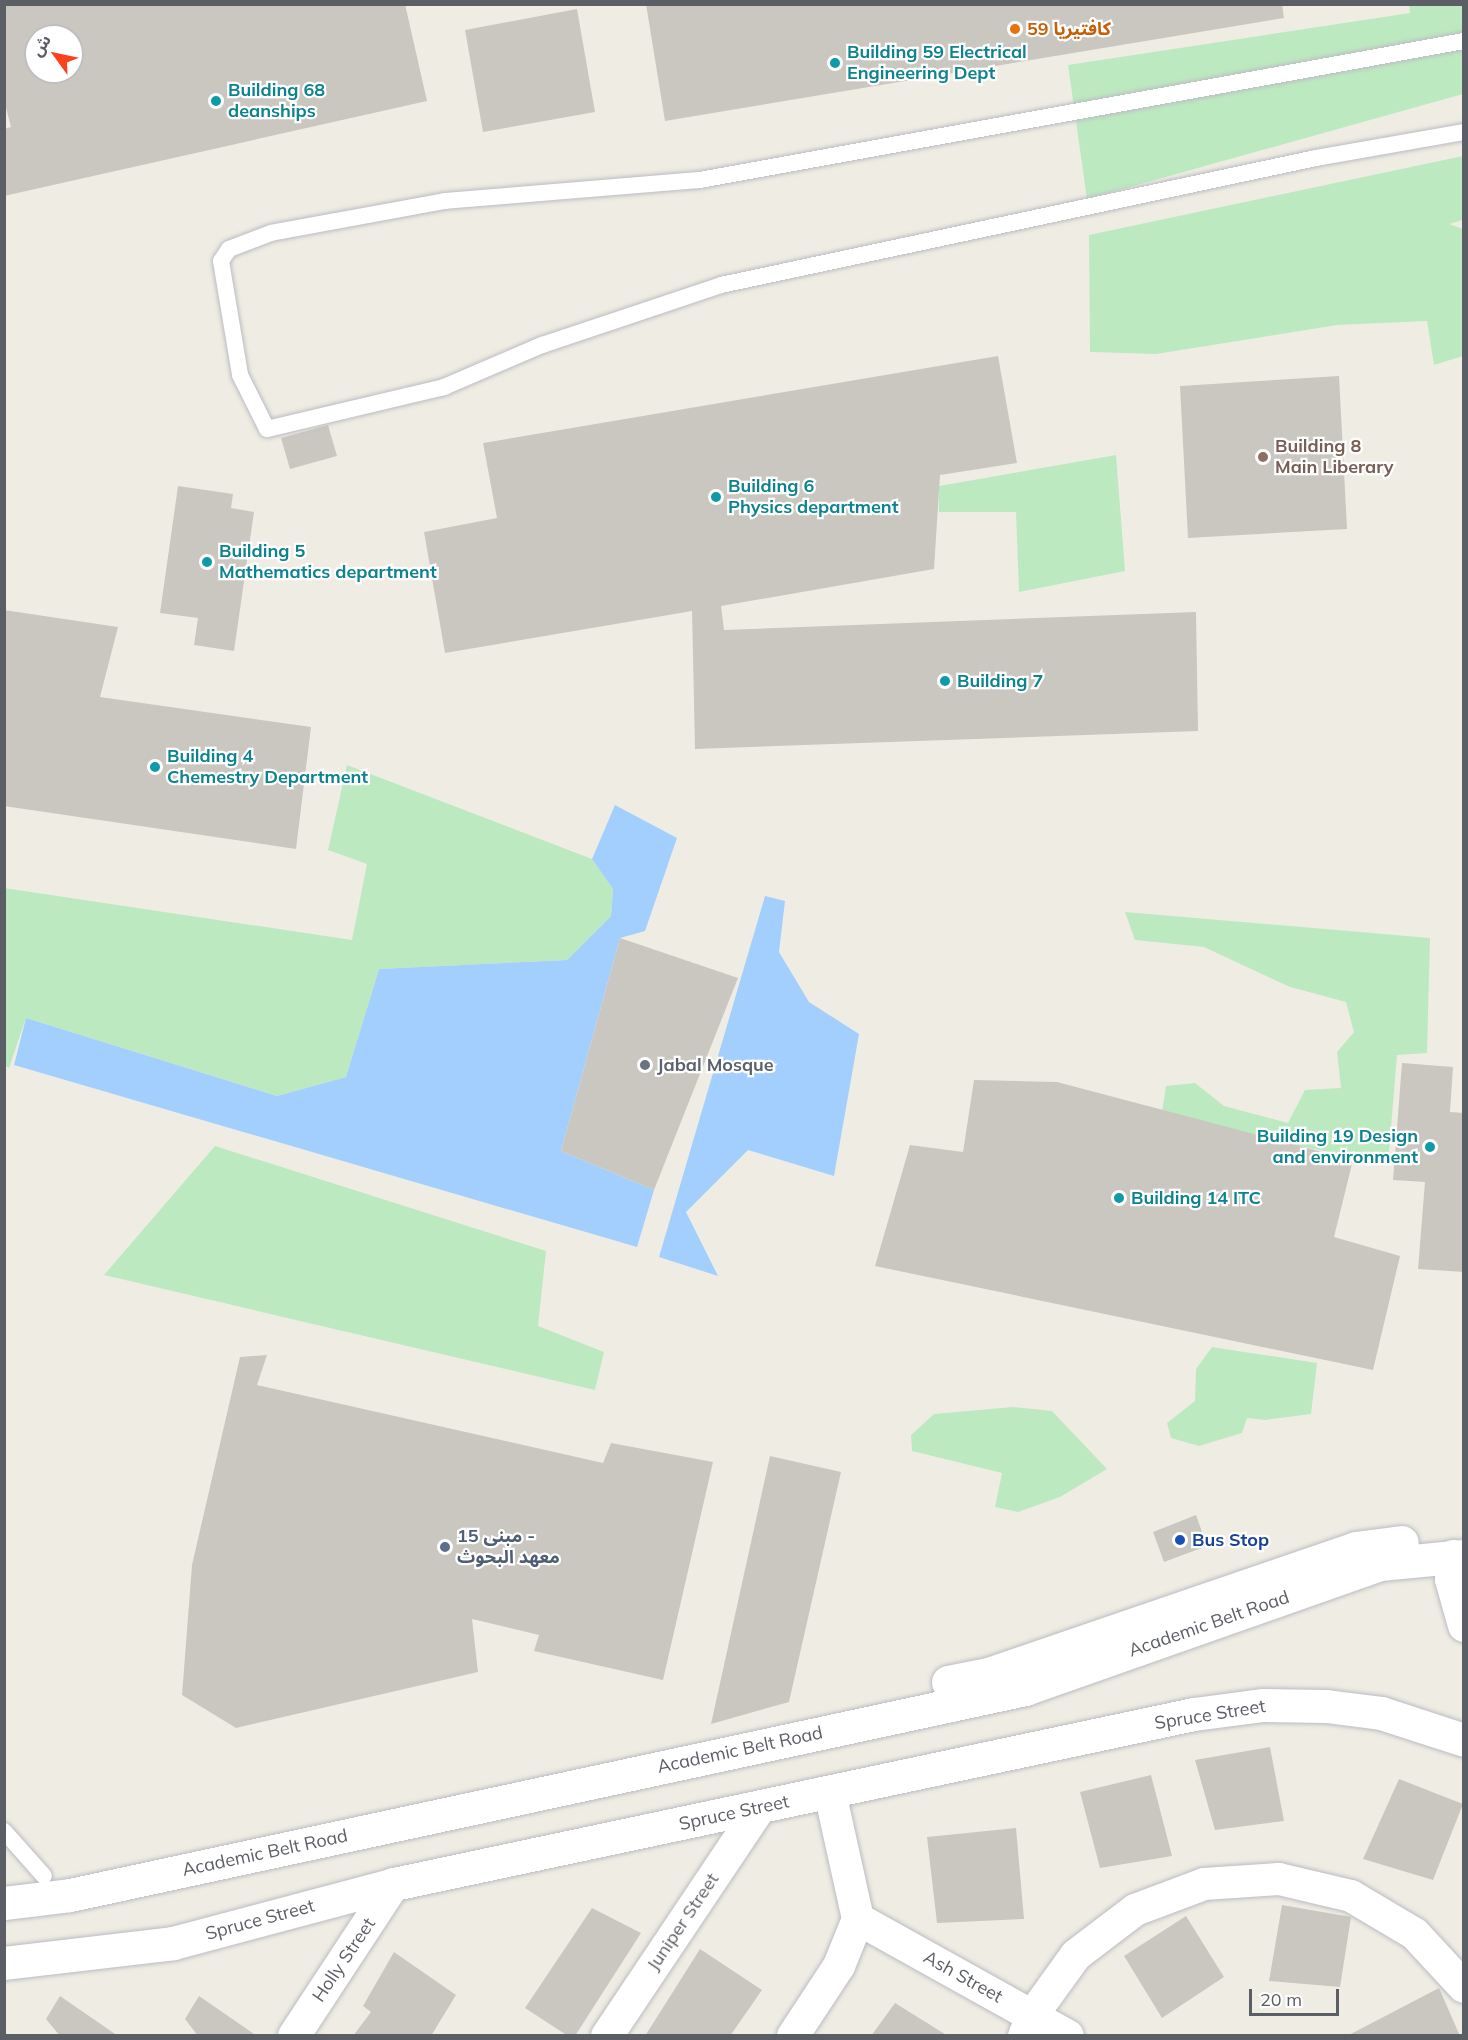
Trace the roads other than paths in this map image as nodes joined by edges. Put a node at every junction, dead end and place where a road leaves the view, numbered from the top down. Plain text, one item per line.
1 (1464, 41) edge
2 (1464, 132) edge
3 (1460, 1549) edge
4 (1464, 1625) edge
5 (1464, 1740) edge
6 (830, 1792) junction
7 (759, 1809) junction
8 (4, 1831) edge
9 (44, 1876) junction
10 (4, 1879) edge
11 (394, 1884) junction
12 (4, 1903) edge
13 (858, 1919) junction
14 (4, 1963) edge
15 (1464, 1987) edge
16 (1028, 2026) edge
17 (294, 2036) edge
18 (607, 2036) edge
19 (793, 2036) edge
20 (1068, 2036) edge

1 - 2 lane
3 - 4 street
3 - 9 street, Academic Belt Road
3 - 12 street, Academic Belt Road
5 - 6 street, Spruce Street
6 - 7 street, Spruce Street
6 - 13 street
7 - 11 street, Spruce Street
7 - 18 street, Juniper Street
8 - 9 lane
9 - 10 street, Academic Belt Road
11 - 14 street, Spruce Street
11 - 17 street, Holly Street
13 - 16 street, Ash Street
13 - 19 street
15 - 16 street
16 - 20 street, Ash Street

